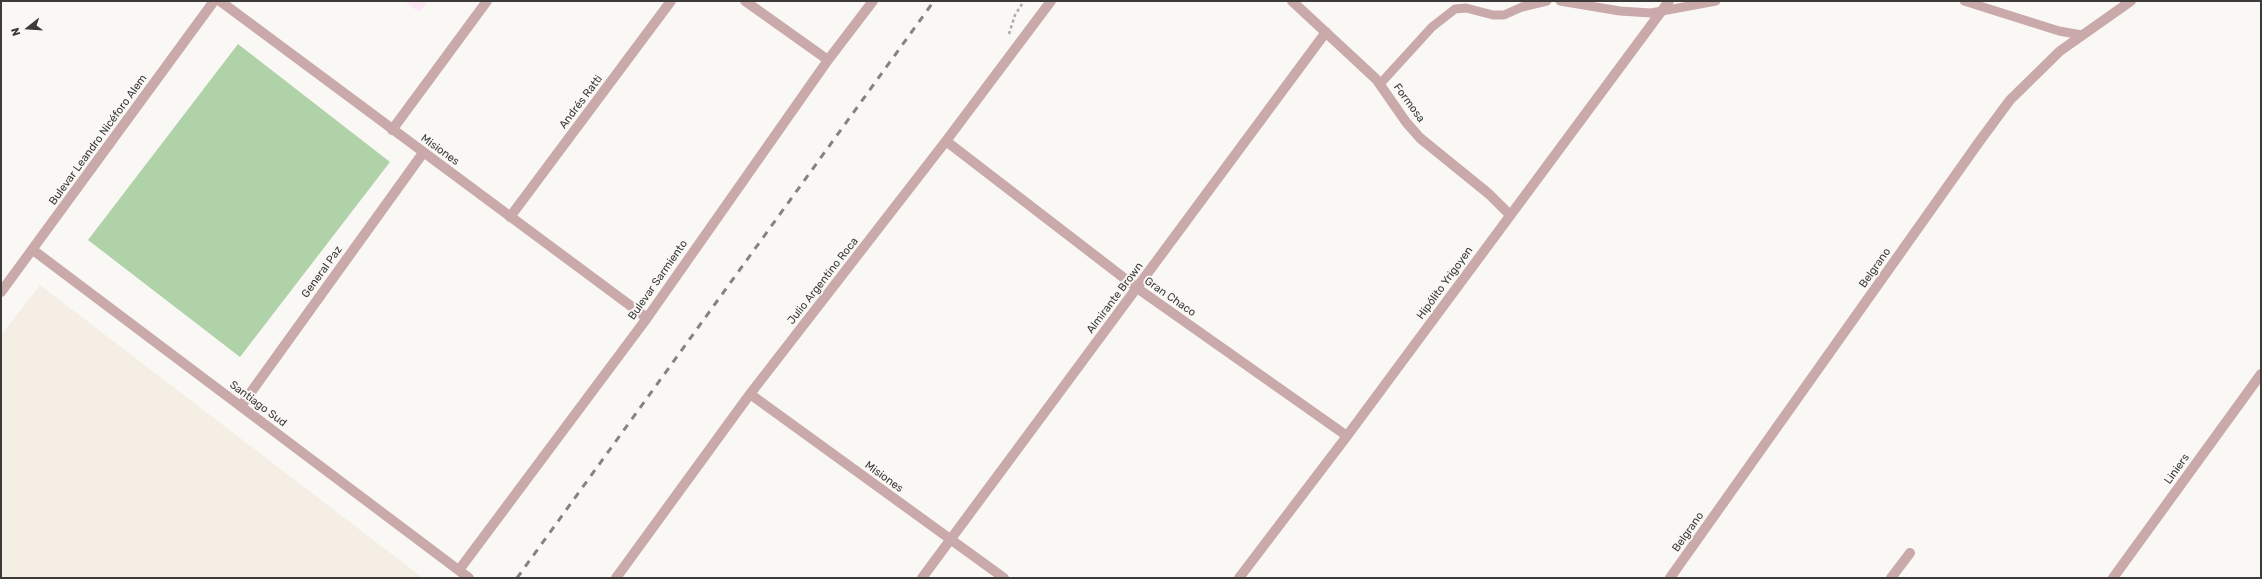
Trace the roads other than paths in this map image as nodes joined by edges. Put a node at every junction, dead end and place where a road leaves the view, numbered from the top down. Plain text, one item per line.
1 (214, 1) edge
2 (220, 1) edge
3 (487, 1) edge
4 (671, 1) edge
5 (745, 1) edge
6 (873, 1) edge
7 (1051, 1) edge
8 (1292, 1) edge
9 (1547, 1) edge
10 (1560, 1) edge
11 (1669, 1) edge
12 (1716, 1) edge
13 (1964, 1) edge
14 (2131, 1) edge
15 (1662, 11) junction
16 (1326, 32) junction
17 (2082, 35) junction
18 (828, 60) junction
19 (1380, 84) junction
20 (392, 130) junction
21 (946, 141) junction
22 (424, 153) junction
23 (1510, 215) junction
24 (510, 217) junction
25 (33, 250) junction
26 (1137, 288) junction
27 (1, 292) edge
28 (647, 318) junction
29 (2261, 374) edge
30 (750, 394) junction
31 (241, 406) junction
32 (1347, 436) junction
33 (950, 540) junction
34 (1910, 553) dead end
35 (459, 570) junction
36 (469, 578) edge
37 (616, 578) edge
38 (922, 578) edge
39 (1004, 578) edge
40 (1239, 578) edge
41 (1670, 578) edge
42 (1892, 578) edge
43 (2113, 578) edge

1 - 25 street, Bulevar Leandro Nicéforo Alem
2 - 20 street, Misiones
3 - 20 street
4 - 24 street, Andrés Ratti
5 - 18 street
6 - 18 street, Bulevar Sarmiento
7 - 21 street, Julio Argentino Roca
8 - 16 street, Formosa
9 - 19 lane
10 - 15 lane
11 - 15 street, Hipólito Yrigoyen
12 - 15 lane
13 - 17 lane
14 - 17 street, Belgrano
15 - 23 street, Hipólito Yrigoyen
16 - 19 street, Formosa
16 - 26 street, Almirante Brown
17 - 41 street, Belgrano
18 - 28 street, Bulevar Sarmiento
19 - 23 street, Formosa
20 - 22 street, Misiones
21 - 26 street, Gran Chaco
21 - 30 street, Julio Argentino Roca
22 - 24 street, Misiones
22 - 31 street, General Paz
23 - 32 street, Hipólito Yrigoyen
24 - 28 street, Misiones
25 - 27 street, Bulevar Leandro Nicéforo Alem
25 - 31 street, Santiago Sud
26 - 32 street, Gran Chaco
26 - 33 street, Almirante Brown
28 - 35 street, Bulevar Sarmiento
29 - 43 street, Liniers
30 - 33 street, Misiones
30 - 37 street, Julio Argentino Roca
31 - 35 street, Santiago Sud
32 - 40 street, Hipólito Yrigoyen
33 - 38 street, Almirante Brown
33 - 39 street, Misiones
34 - 42 street
35 - 36 street, Santiago Sud

